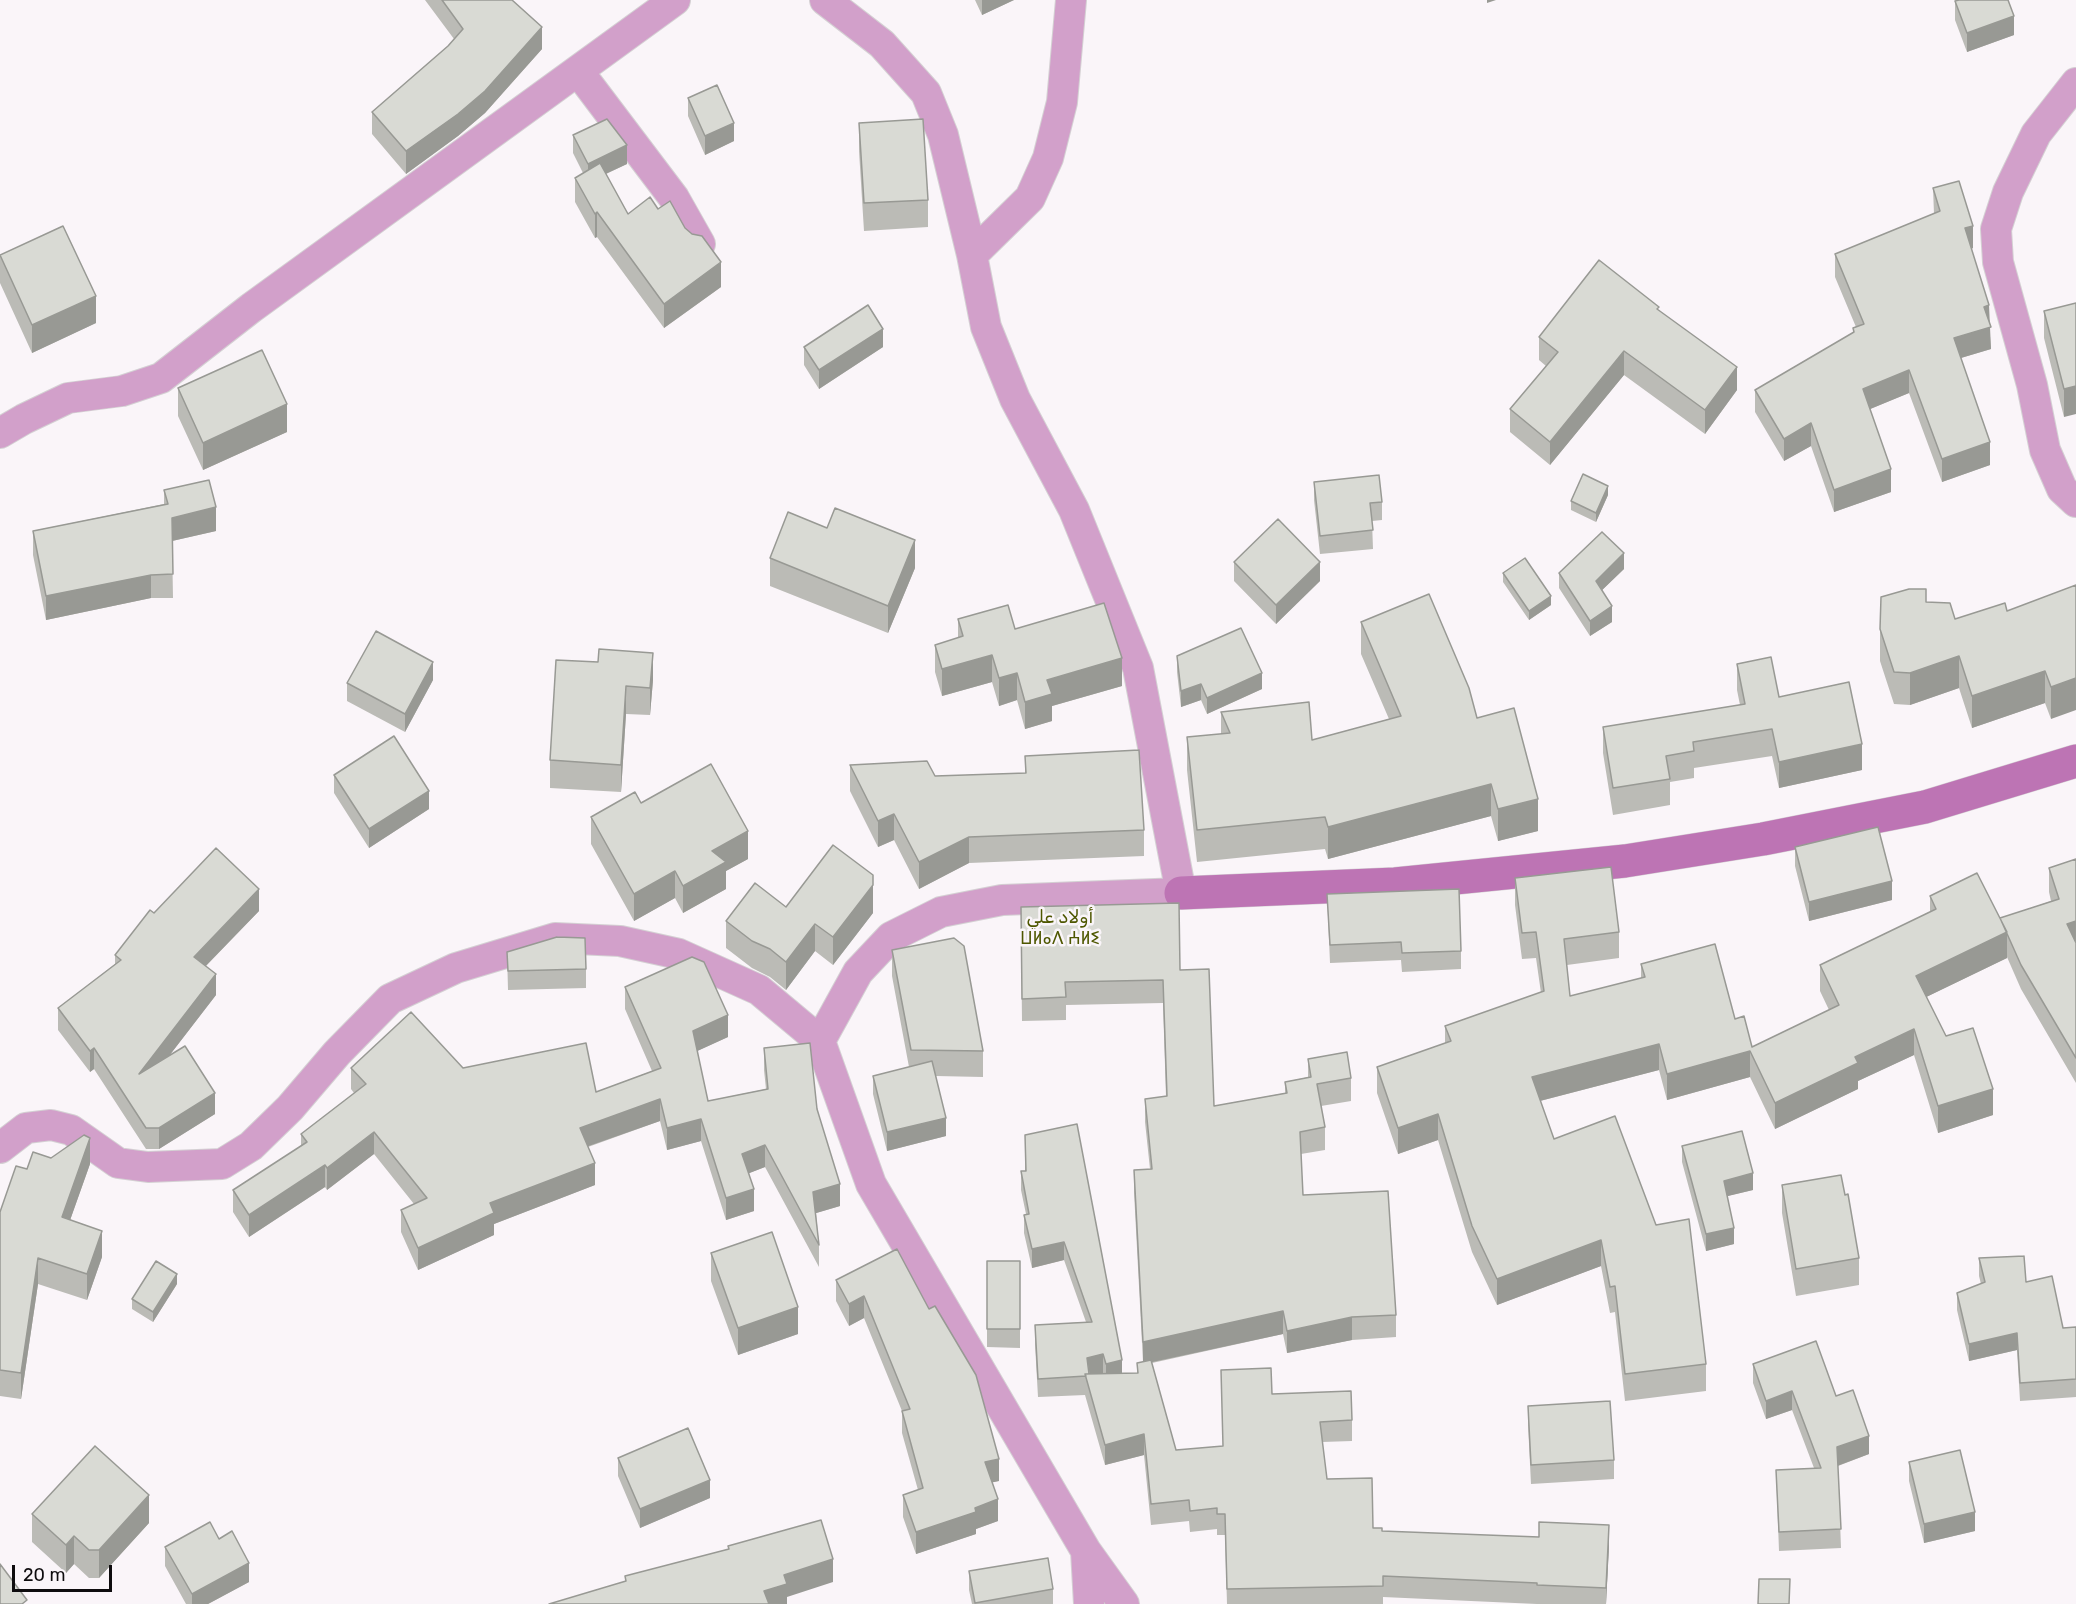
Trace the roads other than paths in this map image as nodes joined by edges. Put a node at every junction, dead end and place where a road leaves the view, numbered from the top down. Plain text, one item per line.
1 (675, 0) edge
2 (825, 0) edge
3 (1071, 0) edge
4 (578, 71) junction
5 (2076, 83) edge
6 (700, 244) edge
7 (972, 255) junction
8 (0, 433) edge
9 (2076, 502) edge
10 (2076, 760) edge
11 (1181, 893) junction
12 (820, 1041) junction
13 (0, 1148) edge
14 (1086, 1551) junction
15 (1089, 1604) edge
16 (1124, 1604) edge

1 - 4 street
2 - 7 street
3 - 7 street
4 - 6 street
4 - 8 street
5 - 9 street
7 - 11 street
10 - 11 street
11 - 12 street
12 - 13 street
12 - 14 street
14 - 15 street
14 - 16 street

